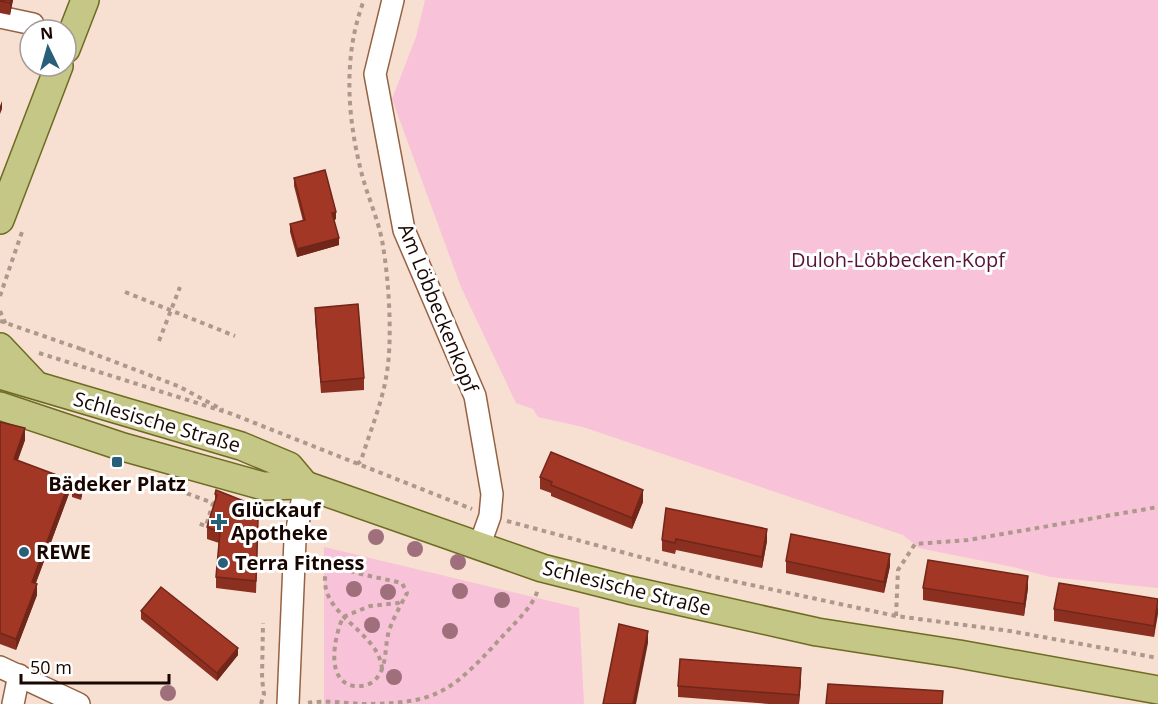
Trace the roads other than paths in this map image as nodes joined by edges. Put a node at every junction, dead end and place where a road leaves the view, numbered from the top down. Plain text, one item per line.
1 (85, 0) edge
2 (393, 0) edge
3 (0, 17) edge
4 (78, 18) edge
5 (18, 21) edge
6 (54, 78) edge
7 (5, 208) edge
8 (5, 339) edge
9 (0, 375) edge
10 (38, 387) junction
11 (0, 406) edge
12 (305, 485) junction
13 (480, 544) junction
14 (958, 654) junction
15 (9, 671) edge
16 (1158, 673) edge
17 (1158, 690) edge
18 (45, 696) edge
19 (298, 703) edge
20 (13, 704) edge
21 (79, 704) edge

1 - 4 main road
2 - 13 street, Am Löbbeckenkopf
3 - 5 street
6 - 7 main road
8 - 10 main road
9 - 10 main road, Schlesische Straße
10 - 12 main road, Schlesische Straße
11 - 12 main road, Schlesische Straße
12 - 13 main road, Schlesische Straße
12 - 19 street
13 - 14 main road, Schlesische Straße
14 - 16 main road, Schlesische Straße
14 - 17 main road, Schlesische Straße
15 - 18 street
15 - 20 street
18 - 21 street

